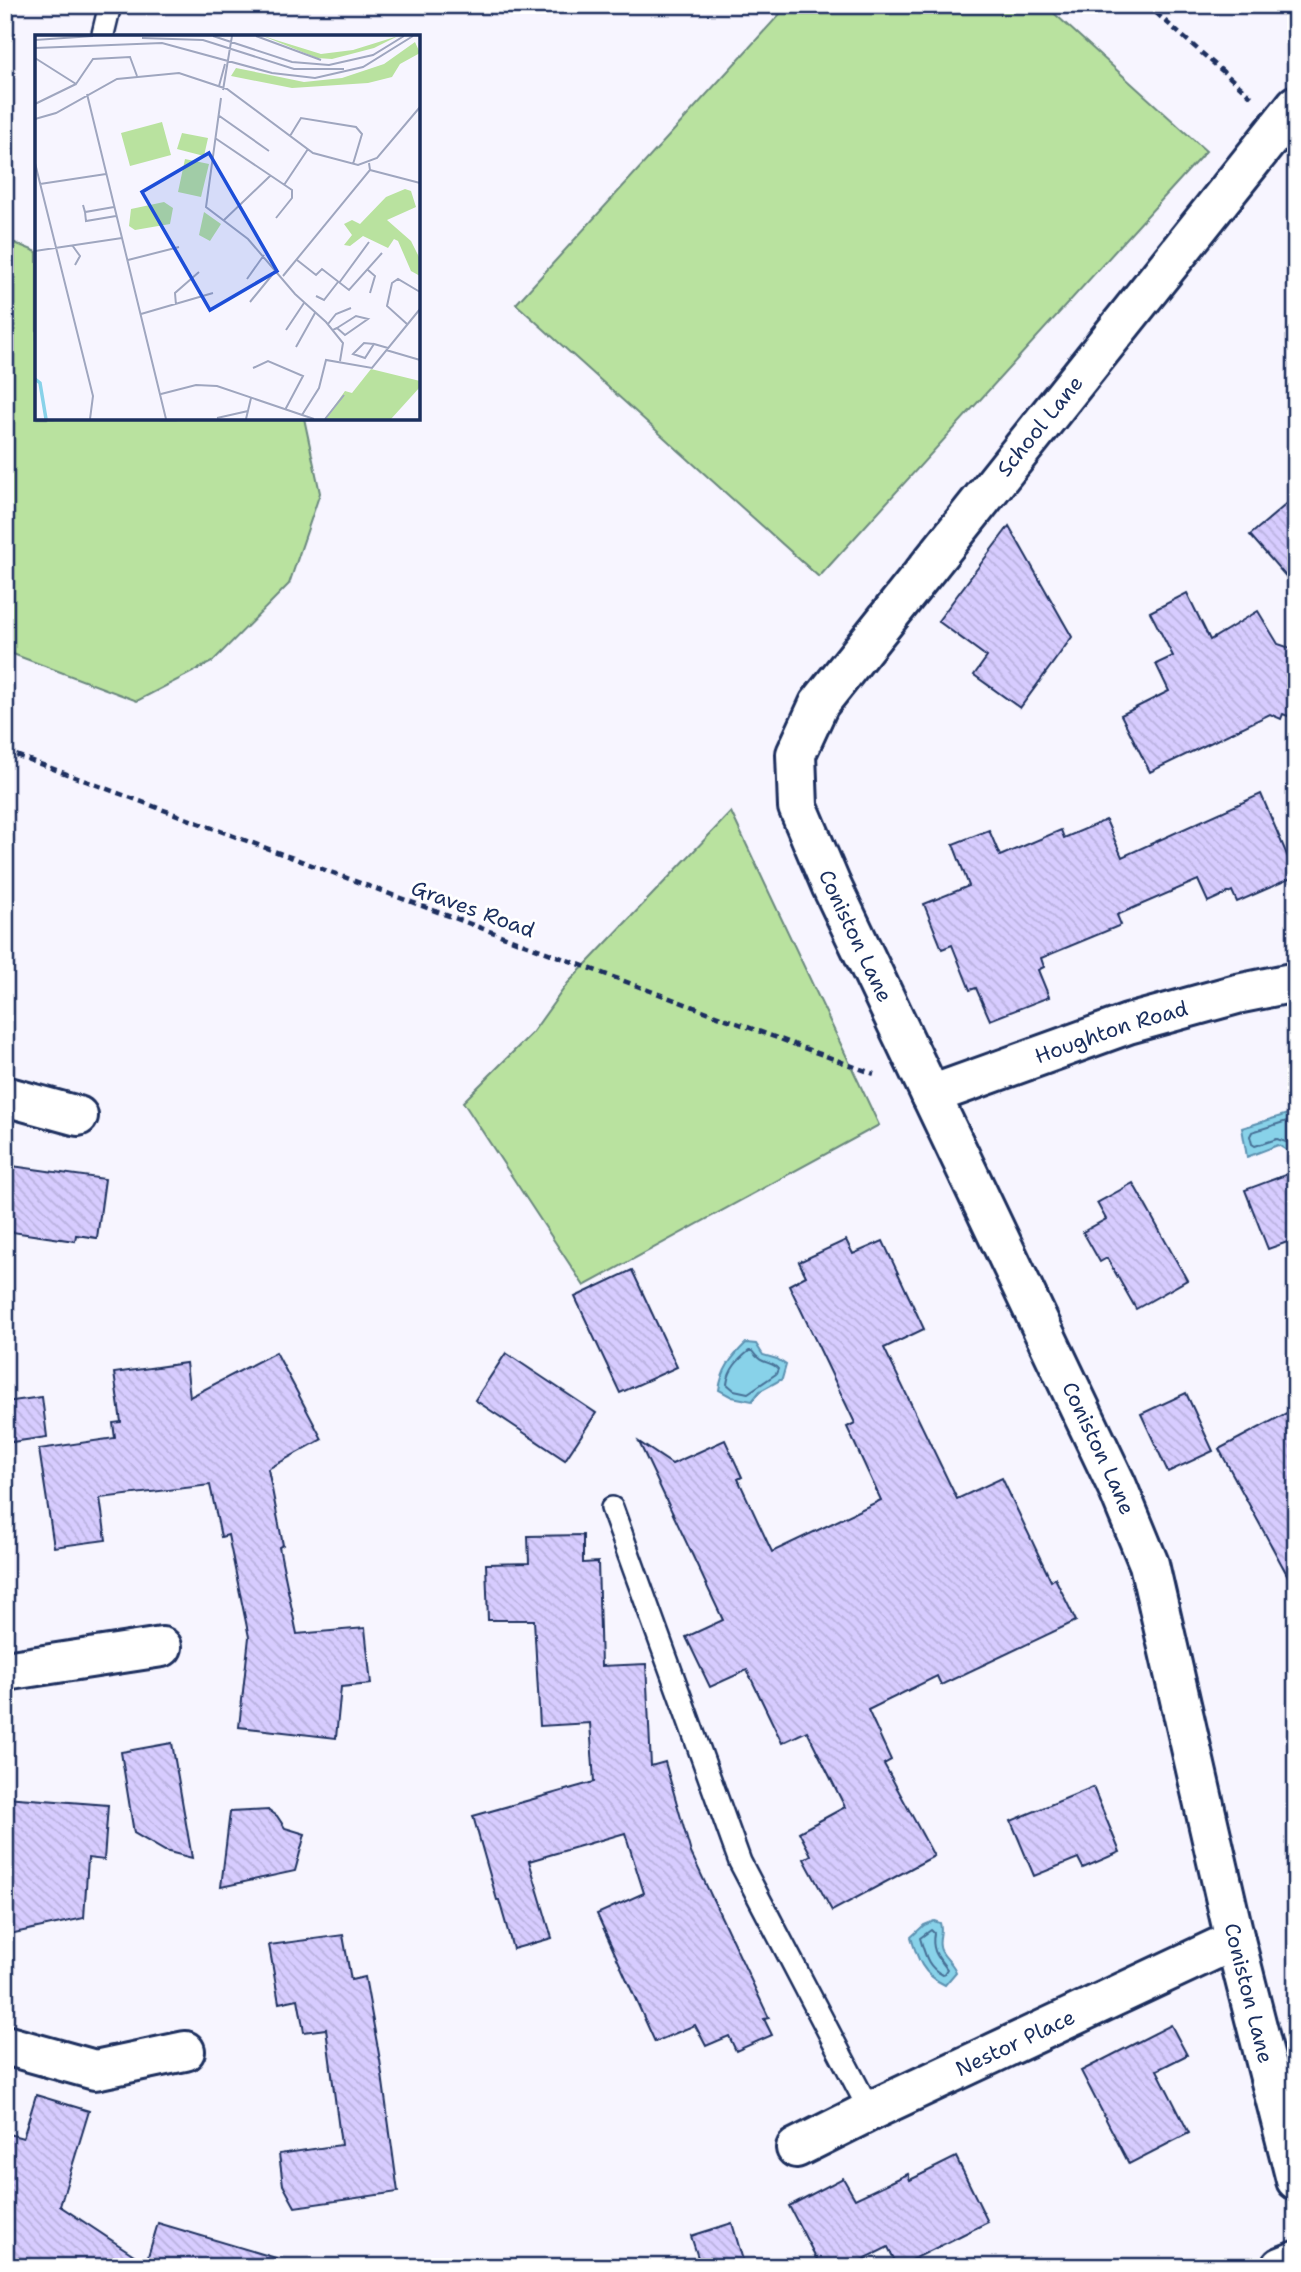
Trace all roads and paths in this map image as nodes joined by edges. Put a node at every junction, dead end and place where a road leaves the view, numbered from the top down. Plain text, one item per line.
1 (110, 5) edge
2 (1147, 5) edge
3 (103, 34) dead end
4 (1289, 114) edge
5 (5, 751) edge
6 (796, 754) joint
7 (1296, 982) edge
8 (5, 1096) edge
9 (931, 1096) junction
10 (78, 1116) dead end
11 (612, 1508) dead end
12 (162, 1647) dead end
13 (5, 1671) edge
14 (1235, 1940) junction
15 (5, 2045) edge
16 (185, 2051) dead end
17 (870, 2111) junction
18 (796, 2148) dead end
19 (1296, 2180) edge
20 (1296, 2261) edge
21 (1281, 2267) edge

1 - 3 lane
2 - 4 path
4 - 6 street, School Lane
5 - 9 path, Graves Road
6 - 9 street, Coniston Lane
7 - 9 street, Houghton Road
8 - 10 street
9 - 14 street, Coniston Lane
11 - 17 lane
12 - 13 street
14 - 17 street, Nestor Place
14 - 19 street, Coniston Lane
15 - 16 street
17 - 18 street, Nestor Place
20 - 21 street

